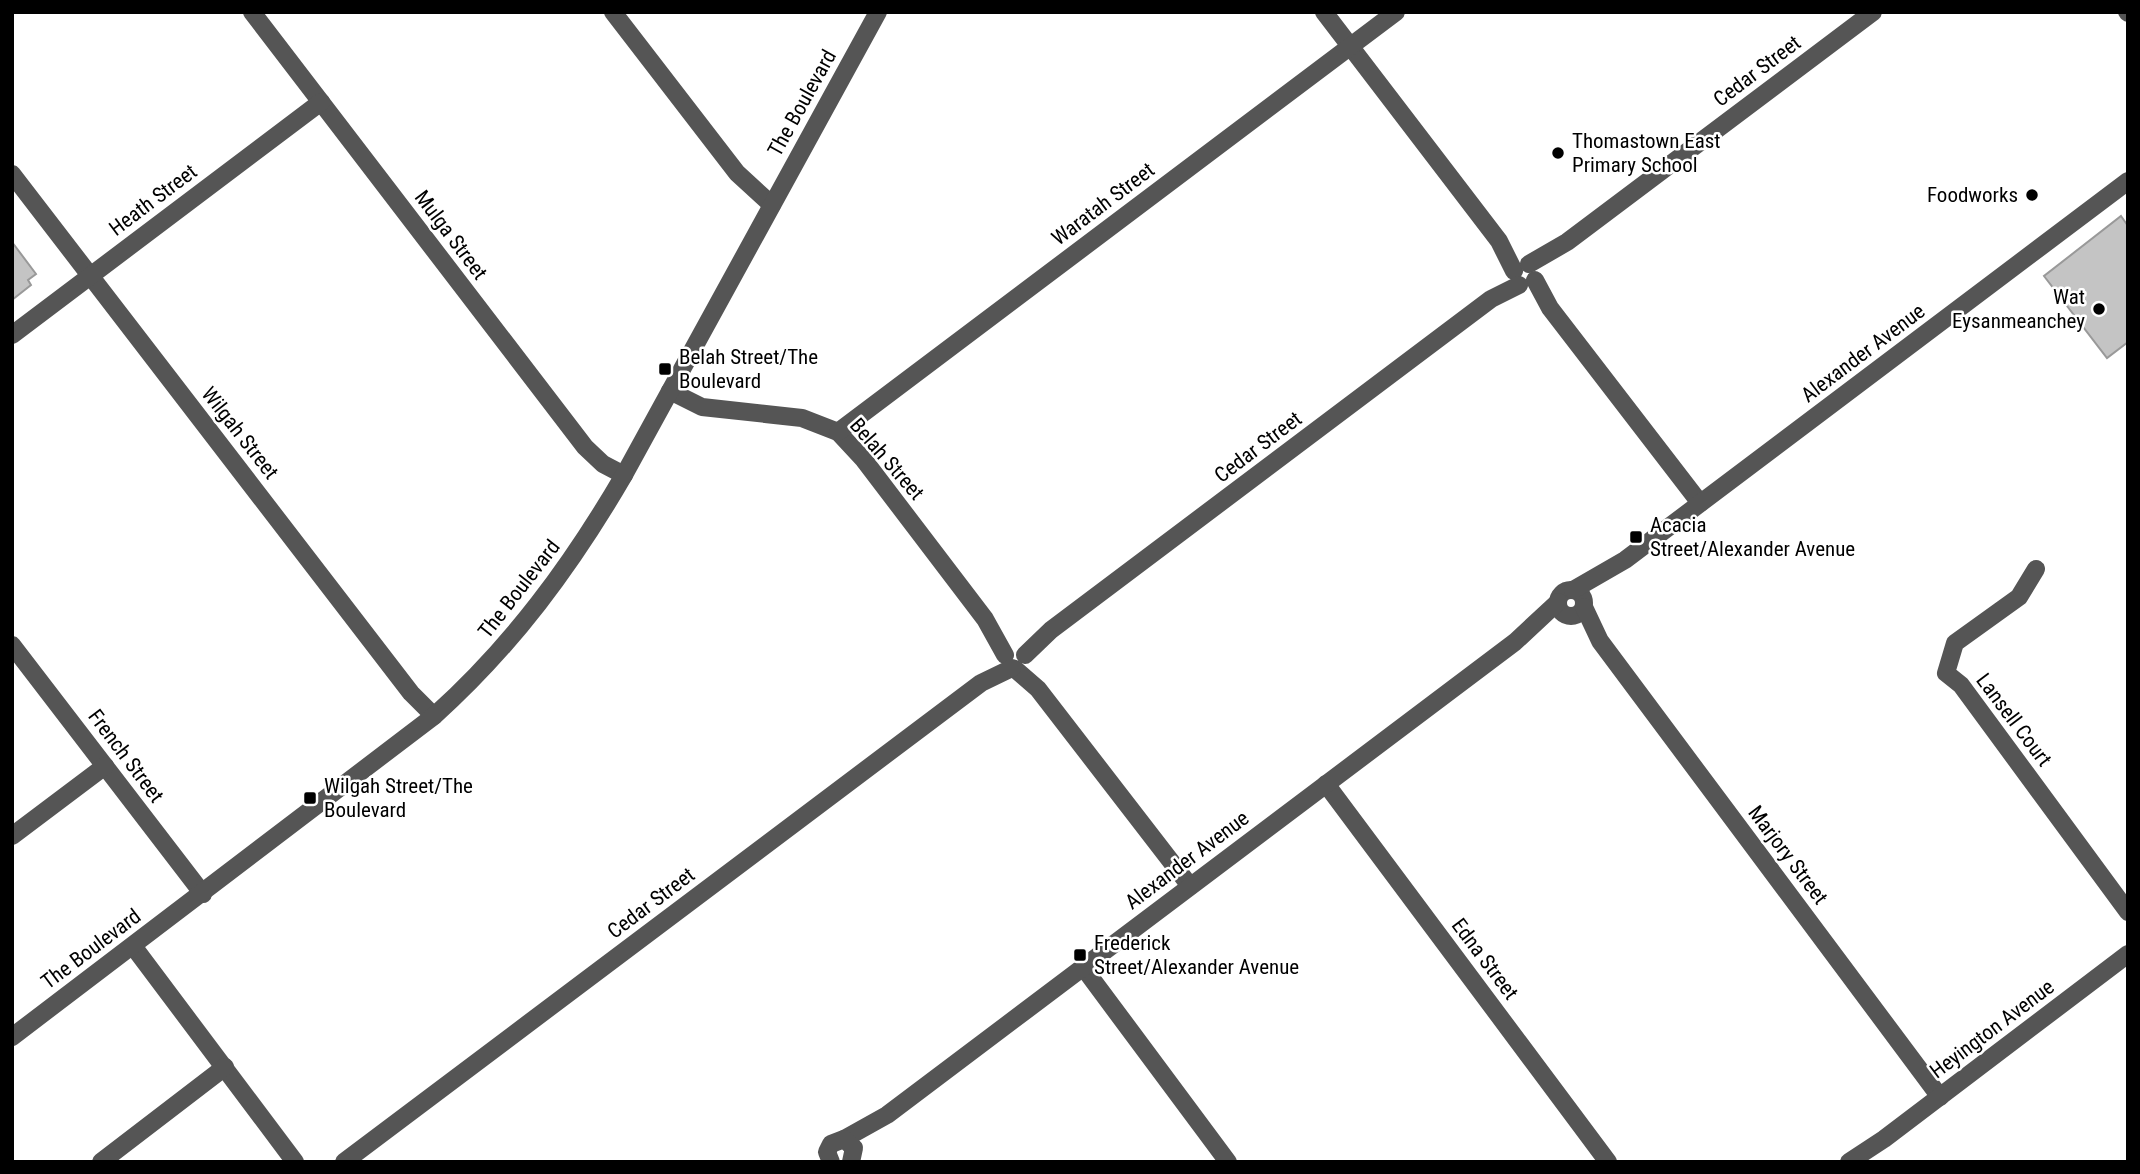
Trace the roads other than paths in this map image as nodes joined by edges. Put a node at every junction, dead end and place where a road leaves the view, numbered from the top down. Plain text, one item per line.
1 (251, 12) edge
2 (613, 12) edge
3 (878, 12) edge
4 (1324, 12) edge
5 (1396, 12) edge
6 (1873, 12) edge
7 (1350, 46) junction
8 (321, 102) junction
9 (12, 174) edge
10 (2128, 181) edge
11 (772, 205) junction
12 (1525, 275) junction
13 (90, 276) junction
14 (12, 335) edge
15 (670, 391) junction
16 (838, 432) junction
17 (624, 475) junction
18 (1700, 503) junction
19 (2035, 569) dead end
20 (1573, 605) junction
21 (12, 645) edge
22 (1015, 658) junction
23 (434, 716) junction
24 (105, 766) junction
25 (1326, 784) junction
26 (12, 836) edge
27 (1190, 886) junction
28 (202, 894) junction
29 (2128, 912) edge
30 (133, 946) junction
31 (2128, 954) edge
32 (1083, 967) junction
33 (12, 1037) edge
34 (225, 1067) junction
35 (1940, 1097) junction
36 (1884, 1139) junction
37 (852, 1154) edge
38 (296, 1159) edge
39 (826, 1159) edge
40 (347, 1161) edge
41 (101, 1162) edge
42 (1228, 1162) edge
43 (1608, 1162) edge
44 (1849, 1162) edge
45 (1860, 1162) edge

1 - 8 street, Mulga Street
2 - 11 street
3 - 11 street, The Boulevard
4 - 7 street
5 - 7 street, Waratah Street
6 - 12 street, Cedar Street
7 - 12 street
7 - 16 street, Waratah Street
8 - 13 street, Heath Street
8 - 17 street, Mulga Street
9 - 13 street, Wilgah Street
10 - 18 street, Alexander Avenue
11 - 15 street, The Boulevard
12 - 18 street
12 - 22 street, Cedar Street
13 - 14 street, Heath Street
13 - 23 street, Wilgah Street
15 - 16 street, Belah Street
15 - 17 street, The Boulevard
16 - 22 street, Belah Street
17 - 23 street, The Boulevard
18 - 20 street, Alexander Avenue
19 - 29 street, Lansell Court
20 - 25 street, Alexander Avenue
20 - 35 street, Marjory Street
21 - 24 street, French Street
22 - 27 street, Belah Street
22 - 40 street, Cedar Street
23 - 28 street, The Boulevard
24 - 26 street
24 - 28 street, French Street
25 - 27 street, Alexander Avenue
25 - 43 street, Edna Street
27 - 32 street, Alexander Avenue
28 - 30 street, The Boulevard
30 - 33 street, The Boulevard
30 - 34 street
31 - 35 street, Heyington Avenue
32 - 37 street, Alexander Avenue
32 - 42 street
34 - 38 street
34 - 41 street
35 - 36 street, Heyington Avenue
36 - 44 street, Heyington Avenue
36 - 45 street, Heyington Avenue
37 - 39 street, Alexander Avenue

